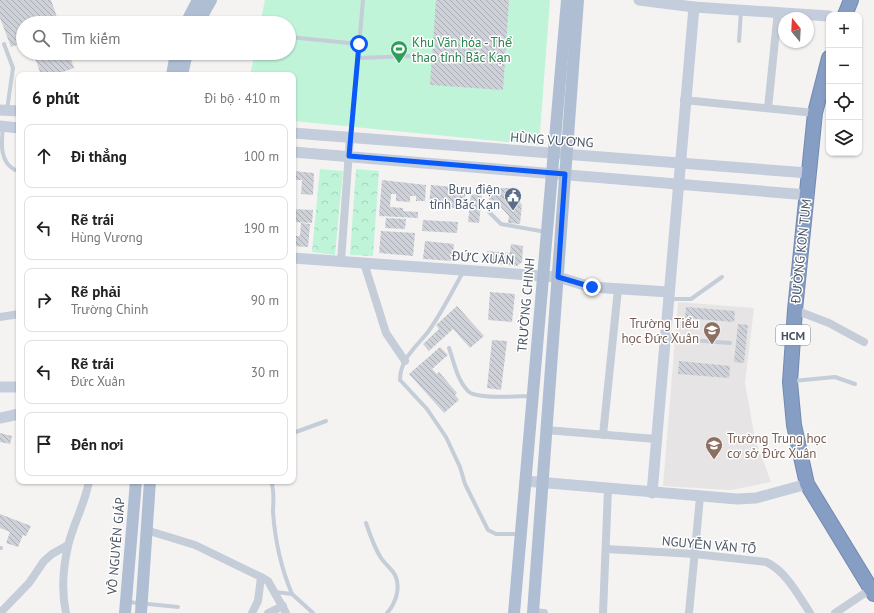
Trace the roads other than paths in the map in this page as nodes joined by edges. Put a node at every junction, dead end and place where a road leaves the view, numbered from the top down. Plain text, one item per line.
1 (198, 0) edge
2 (211, 0) edge
3 (363, 0) edge
4 (567, 0) edge
5 (578, 0) edge
6 (639, 0) edge
7 (851, 0) edge
8 (694, 3) edge
9 (742, 8) junction
10 (778, 11) junction
11 (846, 12) edge
12 (190, 16) edge
13 (202, 16) edge
14 (826, 16) edge
15 (296, 38) edge
16 (739, 41) dead end
17 (4, 44) dead end
18 (359, 44) junction
19 (412, 56) dead end
20 (358, 58) junction
21 (175, 60) edge
22 (185, 60) edge
23 (826, 70) edge
24 (173, 72) edge
25 (183, 72) edge
26 (684, 100) junction
27 (768, 108) junction
28 (4, 110) edge
29 (16, 111) edge
30 (815, 113) junction
31 (2, 126) edge
32 (16, 128) edge
33 (296, 133) edge
34 (350, 138) junction
35 (296, 152) edge
36 (553, 155) junction
37 (567, 155) junction
38 (349, 156) junction
39 (680, 164) junction
40 (15, 170) dead end
41 (552, 173) junction
42 (808, 173) junction
43 (565, 174) junction
44 (678, 183) junction
45 (808, 195) junction
46 (489, 212) dead end
47 (547, 232) junction
48 (296, 258) edge
49 (341, 261) junction
50 (364, 263) junction
51 (464, 270) junction
52 (543, 276) junction
53 (558, 277) junction
54 (722, 277) dead end
55 (618, 289) junction
56 (668, 295) junction
57 (795, 310) junction
58 (16, 314) edge
59 (0, 317) edge
60 (665, 338) junction
61 (864, 342) dead end
62 (730, 343) dead end
63 (449, 348) dead end
64 (405, 361) junction
65 (790, 382) junction
66 (855, 384) dead end
67 (0, 387) edge
68 (16, 387) edge
69 (533, 396) junction
70 (548, 397) junction
71 (16, 415) edge
72 (0, 418) edge
73 (326, 421) dead end
74 (546, 430) junction
75 (296, 431) edge
76 (603, 435) junction
77 (656, 440) junction
78 (525, 481) junction
79 (542, 482) junction
80 (88, 484) edge
81 (136, 484) edge
82 (150, 484) edge
83 (272, 484) edge
84 (806, 484) junction
85 (608, 489) junction
86 (652, 493) junction
87 (700, 497) junction
88 (366, 523) dead end
89 (146, 530) junction
90 (521, 534) junction
91 (68, 544) junction
92 (606, 549) junction
93 (695, 554) junction
94 (261, 577) junction
95 (275, 592) junction
96 (872, 592) edge
97 (292, 594) junction
98 (125, 607) edge
99 (178, 607) dead end
100 (142, 608) edge
101 (285, 610) edge
102 (0, 613) edge
103 (66, 613) edge
104 (252, 613) edge
105 (268, 613) edge
106 (313, 613) edge
107 (387, 613) edge
108 (514, 613) edge
109 (536, 613) edge
110 (603, 613) edge
111 (689, 613) edge
112 (810, 613) edge
113 (835, 613) edge

1 - 12 main road
2 - 13 main road
3 - 18 lane
4 - 36 main road, TRƯỜNG CHINH
5 - 37 main road
6 - 8 street
7 - 11 highway
8 - 9 street
8 - 26 street
9 - 10 street
9 - 16 lane
10 - 14 street
10 - 27 street
15 - 18 lane
17 - 28 lane
18 - 20 lane
19 - 20 lane
20 - 34 lane
21 - 24 main road
22 - 25 main road
23 - 30 highway, ĐƯỜNG KON TUM / HCM
26 - 27 street
26 - 39 street
27 - 30 street
28 - 29 street
30 - 42 highway, ĐƯỜNG KON TUM / HCM
31 - 32 street
31 - 40 lane
33 - 34 street, HÙNG VƯƠNG
34 - 36 street, HÙNG VƯƠNG
34 - 38 street
35 - 38 street
36 - 37 street, HÙNG VƯƠNG
36 - 41 main road, TRƯỜNG CHINH
37 - 39 street, HÙNG VƯƠNG
37 - 43 main road
38 - 41 street
38 - 49 street
39 - 42 street, HÙNG VƯƠNG
39 - 44 street
41 - 43 street
41 - 47 main road, TRƯỜNG CHINH
42 - 45 highway, ĐƯỜNG KON TUM / HCM
43 - 44 street
43 - 53 main road
44 - 45 street
44 - 56 street
45 - 57 highway, ĐƯỜNG KON TUM / HCM
46 - 47 lane
47 - 52 main road, TRƯỜNG CHINH
48 - 49 street, ĐỨC XUÂN
49 - 50 street, ĐỨC XUÂN
50 - 51 street, ĐỨC XUÂN
50 - 64 street
51 - 52 street, ĐỨC XUÂN
51 - 64 lane
52 - 53 street, ĐỨC XUÂN
52 - 69 main road, TRƯỜNG CHINH
53 - 55 street, ĐỨC XUÂN
53 - 70 main road
54 - 56 lane
55 - 56 street, ĐỨC XUÂN
55 - 76 street
56 - 60 street
57 - 61 street
57 - 65 highway, ĐƯỜNG KON TUM / HCM
58 - 59 street
60 - 62 lane
60 - 77 street
63 - 69 lane
64 - 90 lane
65 - 66 lane
65 - 84 highway, ĐƯỜNG KON TUM / HCM
67 - 68 street
69 - 70 main road
69 - 78 main road, TRƯỜNG CHINH
70 - 74 main road
71 - 72 street
73 - 75 lane
74 - 76 street
74 - 79 main road
76 - 77 street
77 - 86 street
78 - 79 street
78 - 90 main road, TRƯỜNG CHINH
79 - 85 street
79 - 109 main road
80 - 91 street
81 - 98 main road, VÕ NGUYÊN GIÁP
82 - 89 main road
83 - 97 lane
84 - 87 street
84 - 96 highway, ĐƯỜNG KON TUM / HCM
85 - 86 street
85 - 92 street
86 - 87 street
87 - 93 street
88 - 107 lane
89 - 94 street
89 - 100 main road
90 - 108 main road, TRƯỜNG CHINH
91 - 102 street
91 - 103 street
92 - 93 street, NGUYỄN VĂN TỐ
92 - 110 street
93 - 111 street
93 - 112 street, NGUYỄN VĂN TỐ
94 - 95 street
94 - 104 street
95 - 97 lane
95 - 101 street
96 - 113 street
97 - 106 lane
98 - 100 lane
99 - 100 lane
101 - 105 street

